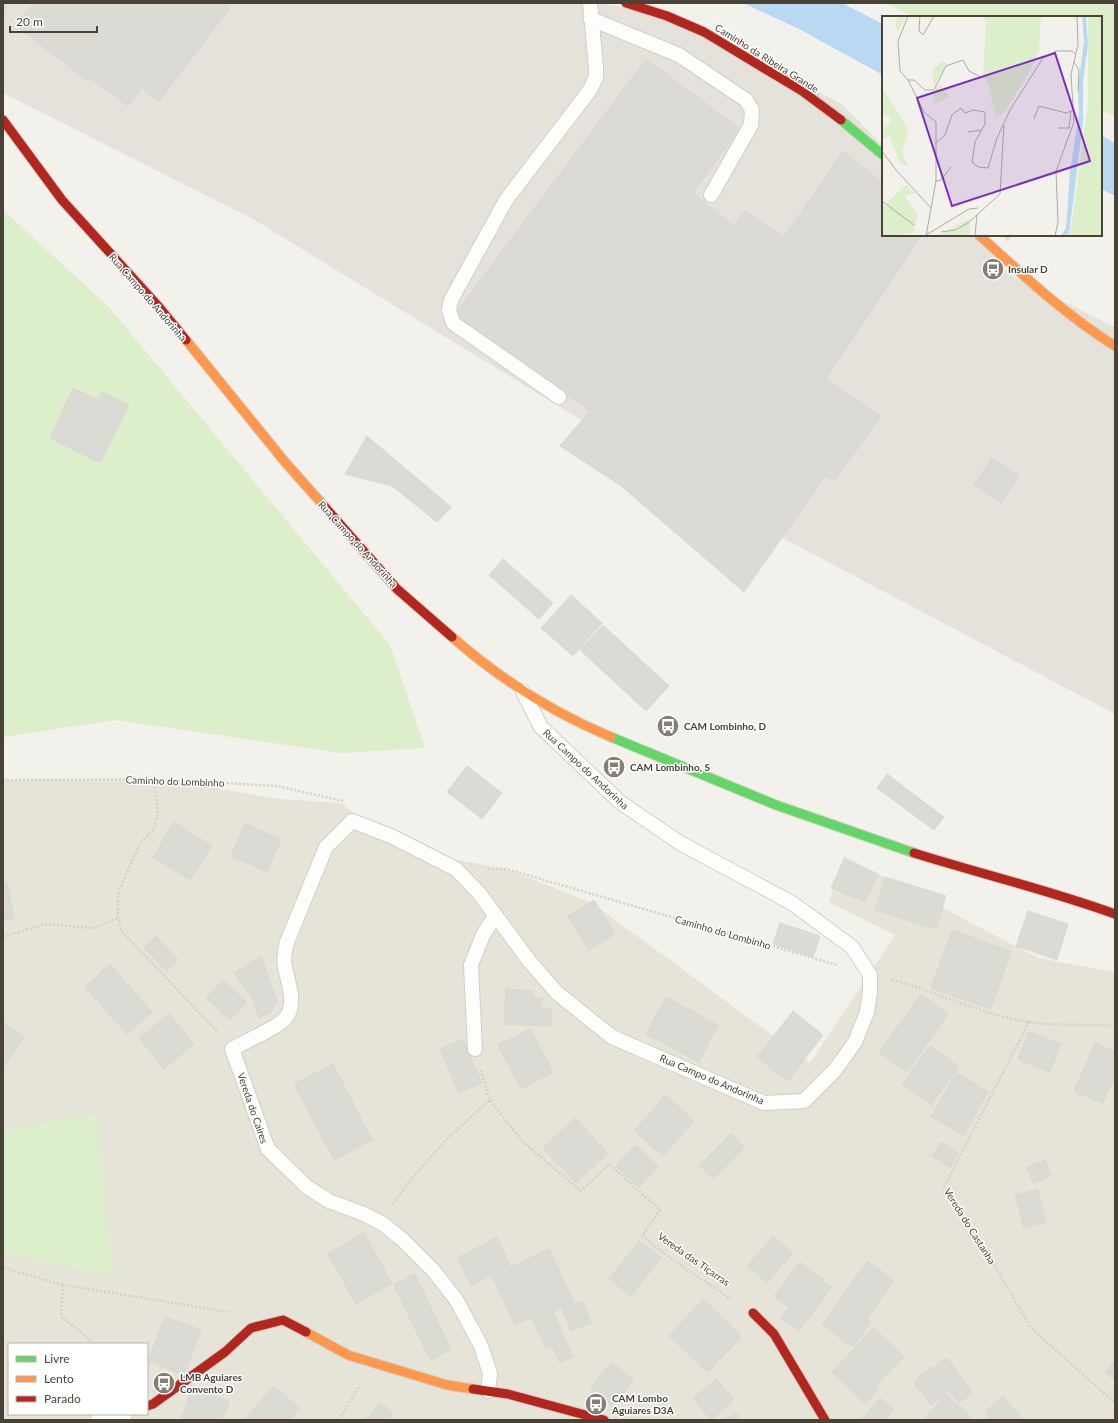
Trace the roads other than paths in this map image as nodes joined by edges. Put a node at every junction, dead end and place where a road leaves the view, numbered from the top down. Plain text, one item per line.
1 (590, 3) edge
2 (626, 3) edge
3 (591, 19) junction
4 (3, 120) edge
5 (882, 154) edge
6 (711, 195) dead end
7 (980, 236) edge
8 (1115, 346) edge
9 (559, 397) dead end
10 (522, 690) junction
11 (1115, 914) edge
12 (495, 916) junction
13 (232, 1049) joint
14 (475, 1049) road end
15 (754, 1313) road end
16 (488, 1391) junction
17 (148, 1406) edge
18 (118, 1415) edge
19 (102, 1420) edge
20 (604, 1420) edge
21 (826, 1420) edge

1 - 3 lane
2 - 5 street, Caminho da Ribeira Grande
3 - 6 lane
3 - 9 lane
4 - 10 street, Rua Campo do Andorinha
7 - 8 street
10 - 11 street
10 - 12 lane, Rua Campo do Andorinha
12 - 13 lane, Rua Campo do Andorinha
12 - 14 lane
13 - 16 lane, Vereda do Caires
15 - 21 street
16 - 17 street
16 - 20 street
18 - 19 street

